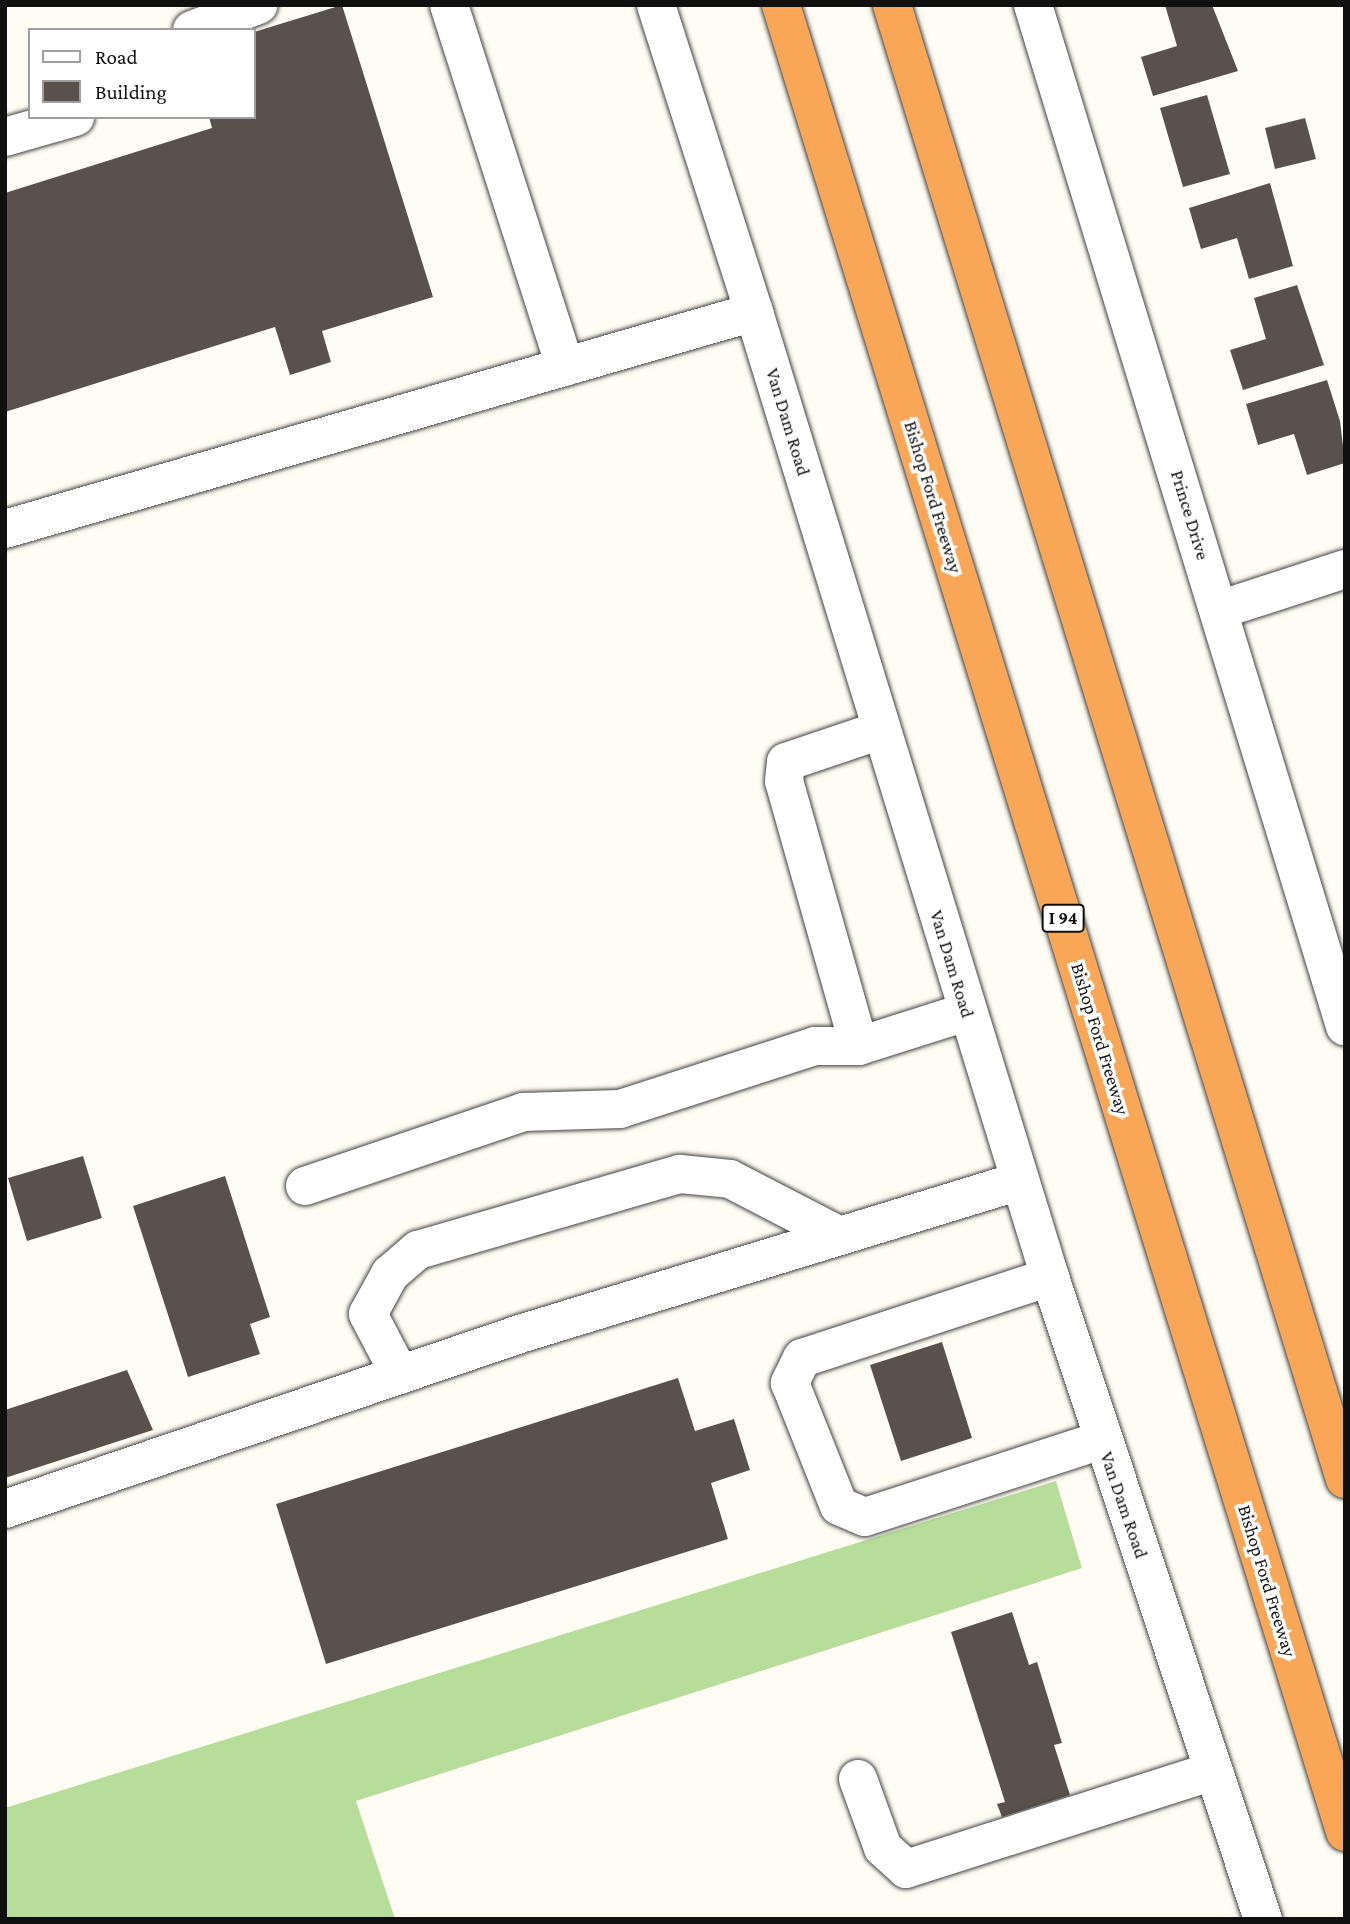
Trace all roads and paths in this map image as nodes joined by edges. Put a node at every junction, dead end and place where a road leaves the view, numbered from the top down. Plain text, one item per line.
1 (258, 5) edge
2 (449, 5) edge
3 (656, 5) edge
4 (781, 5) edge
5 (892, 5) edge
6 (1033, 5) edge
7 (197, 28) edge
8 (68, 119) edge
9 (5, 137) edge
10 (754, 312) junction
11 (565, 367) junction
12 (5, 529) edge
13 (1345, 569) edge
14 (1219, 610) junction
15 (881, 730) junction
16 (966, 1012) junction
17 (1345, 1026) edge
18 (859, 1046) junction
19 (1020, 1181) junction
20 (305, 1186) dead end
21 (838, 1235) junction
22 (1050, 1277) junction
23 (400, 1375) junction
24 (1102, 1440) junction
25 (1345, 1479) edge
26 (5, 1508) edge
27 (1214, 1771) junction
28 (858, 1779) dead end
29 (1345, 1832) edge
30 (1263, 1919) edge

1 - 7 street
2 - 11 street
3 - 10 street, Van Dam Road
4 - 29 highway, Bishop Ford Freeway / I 94
5 - 25 highway
6 - 14 street, Prince Drive
8 - 9 street
10 - 11 street
10 - 15 street, Van Dam Road
11 - 12 street
13 - 14 street
14 - 17 street, Prince Drive
15 - 16 street, Van Dam Road
15 - 18 street
16 - 18 street
16 - 19 street, Van Dam Road
18 - 20 street
19 - 21 street
19 - 22 street, Van Dam Road
21 - 23 street
21 - 23 street
22 - 24 street, Van Dam Road
22 - 24 street
23 - 26 street
24 - 27 street, Van Dam Road
27 - 28 street
27 - 30 street, Van Dam Road

